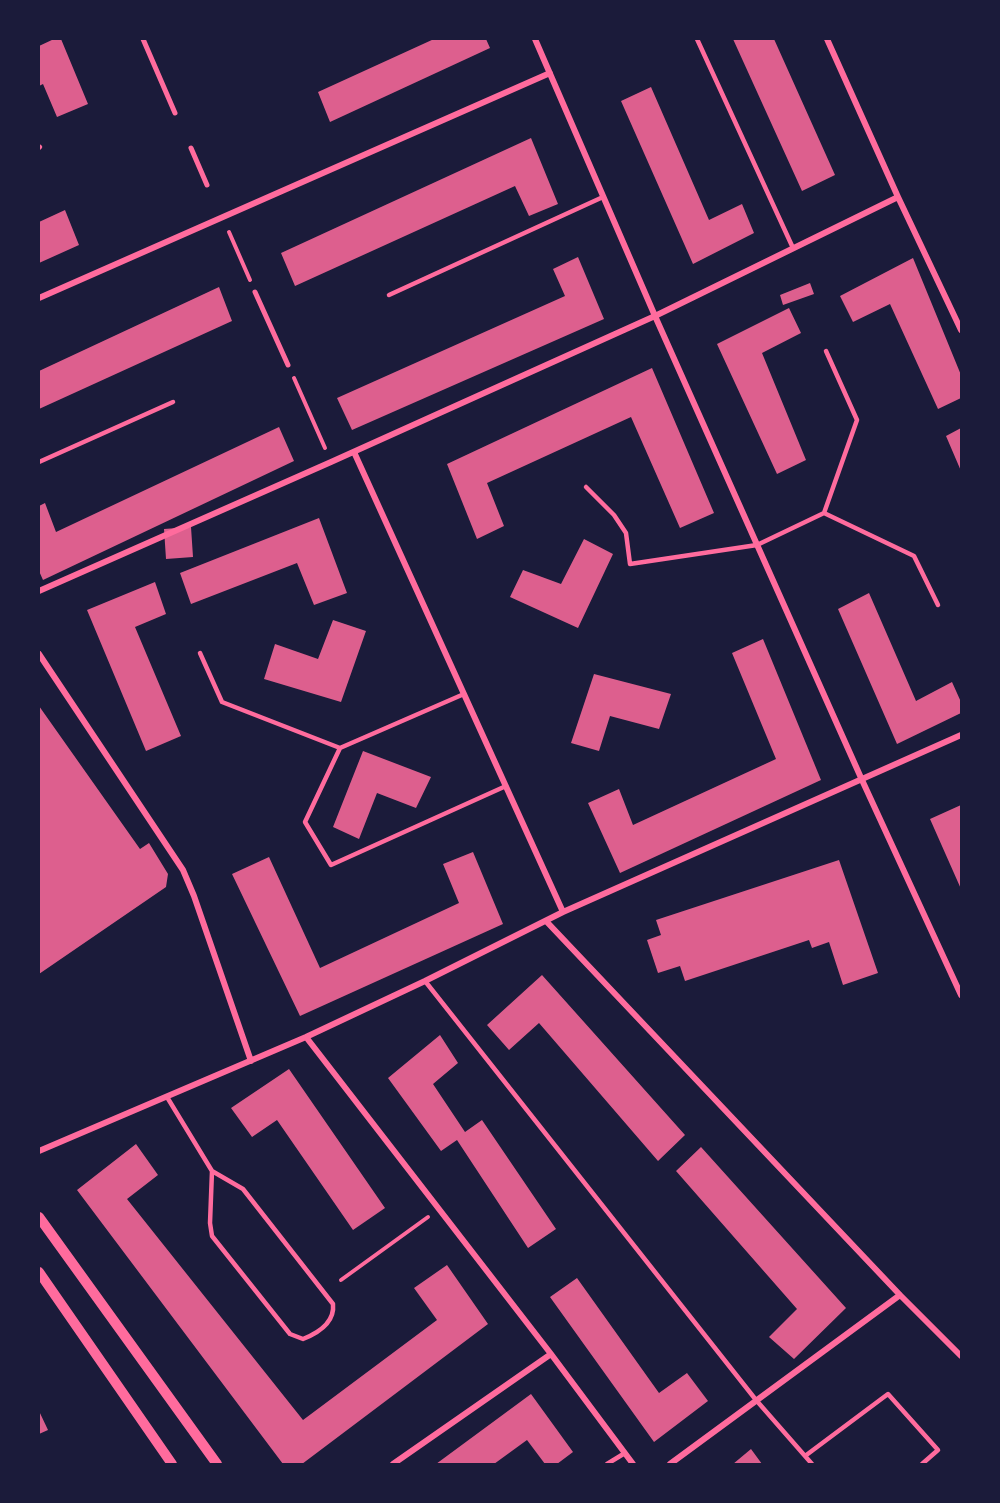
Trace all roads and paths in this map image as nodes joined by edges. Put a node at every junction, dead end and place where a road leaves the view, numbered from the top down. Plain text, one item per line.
1 (143, 39) edge
2 (535, 39) edge
3 (697, 39) edge
4 (827, 39) edge
5 (550, 73) junction
6 (175, 113) dead end
7 (190, 148) dead end
8 (207, 185) dead end
9 (603, 197) junction
10 (898, 197) junction
11 (223, 217) junction
12 (793, 248) junction
13 (255, 292) joint
14 (389, 295) dead end
15 (39, 298) edge
16 (655, 316) junction
17 (961, 330) edge
18 (826, 351) dead end
19 (288, 365) joint
20 (173, 402) dead end
21 (354, 452) junction
22 (39, 462) edge
23 (331, 462) junction
24 (586, 487) dead end
25 (824, 513) junction
26 (757, 545) junction
27 (39, 591) edge
28 (938, 605) dead end
29 (200, 653) dead end
30 (39, 654) edge
31 (464, 694) junction
32 (961, 735) edge
33 (340, 748) junction
34 (862, 780) junction
35 (506, 786) junction
36 (563, 912) junction
37 (546, 921) junction
38 (425, 981) junction
39 (961, 995) edge
40 (306, 1037) junction
41 (251, 1061) junction
42 (167, 1097) junction
43 (39, 1152) edge
44 (212, 1171) junction
45 (439, 1209) junction
46 (39, 1217) edge
47 (39, 1272) edge
48 (341, 1280) dead end
49 (900, 1295) junction
50 (551, 1354) junction
51 (961, 1356) edge
52 (756, 1400) junction
53 (625, 1453) junction
54 (805, 1456) junction
55 (172, 1464) edge
56 (217, 1464) edge
57 (393, 1464) edge
58 (607, 1464) edge
59 (633, 1464) edge
60 (670, 1464) edge
61 (812, 1464) edge
62 (922, 1464) edge

1 - 6 street
2 - 5 street
3 - 12 lane
4 - 10 street
5 - 9 street
5 - 11 street
7 - 8 street
9 - 14 lane
9 - 16 street
10 - 12 street
10 - 17 street
11 - 13 path
11 - 15 street
12 - 16 street
13 - 19 street
16 - 21 street
16 - 26 street
18 - 25 lane
19 - 23 path
20 - 22 lane
21 - 23 street
21 - 31 street
23 - 27 street
24 - 26 lane
25 - 26 lane
25 - 28 lane
26 - 34 street
29 - 33 lane
30 - 41 street
31 - 33 lane
31 - 35 street
32 - 34 street
33 - 35 lane
34 - 36 street
34 - 39 street
35 - 36 street
36 - 37 street
37 - 38 street
37 - 49 street
38 - 40 street
38 - 52 lane
40 - 41 street
40 - 45 street
41 - 42 street
42 - 43 street
42 - 44 lane
44 - 44 lane
45 - 48 path
45 - 50 street
46 - 56 street
47 - 55 street
49 - 51 street
49 - 52 street
50 - 53 street
50 - 57 street
52 - 54 lane
52 - 60 street
53 - 58 lane
53 - 59 street
54 - 61 lane
54 - 62 lane

